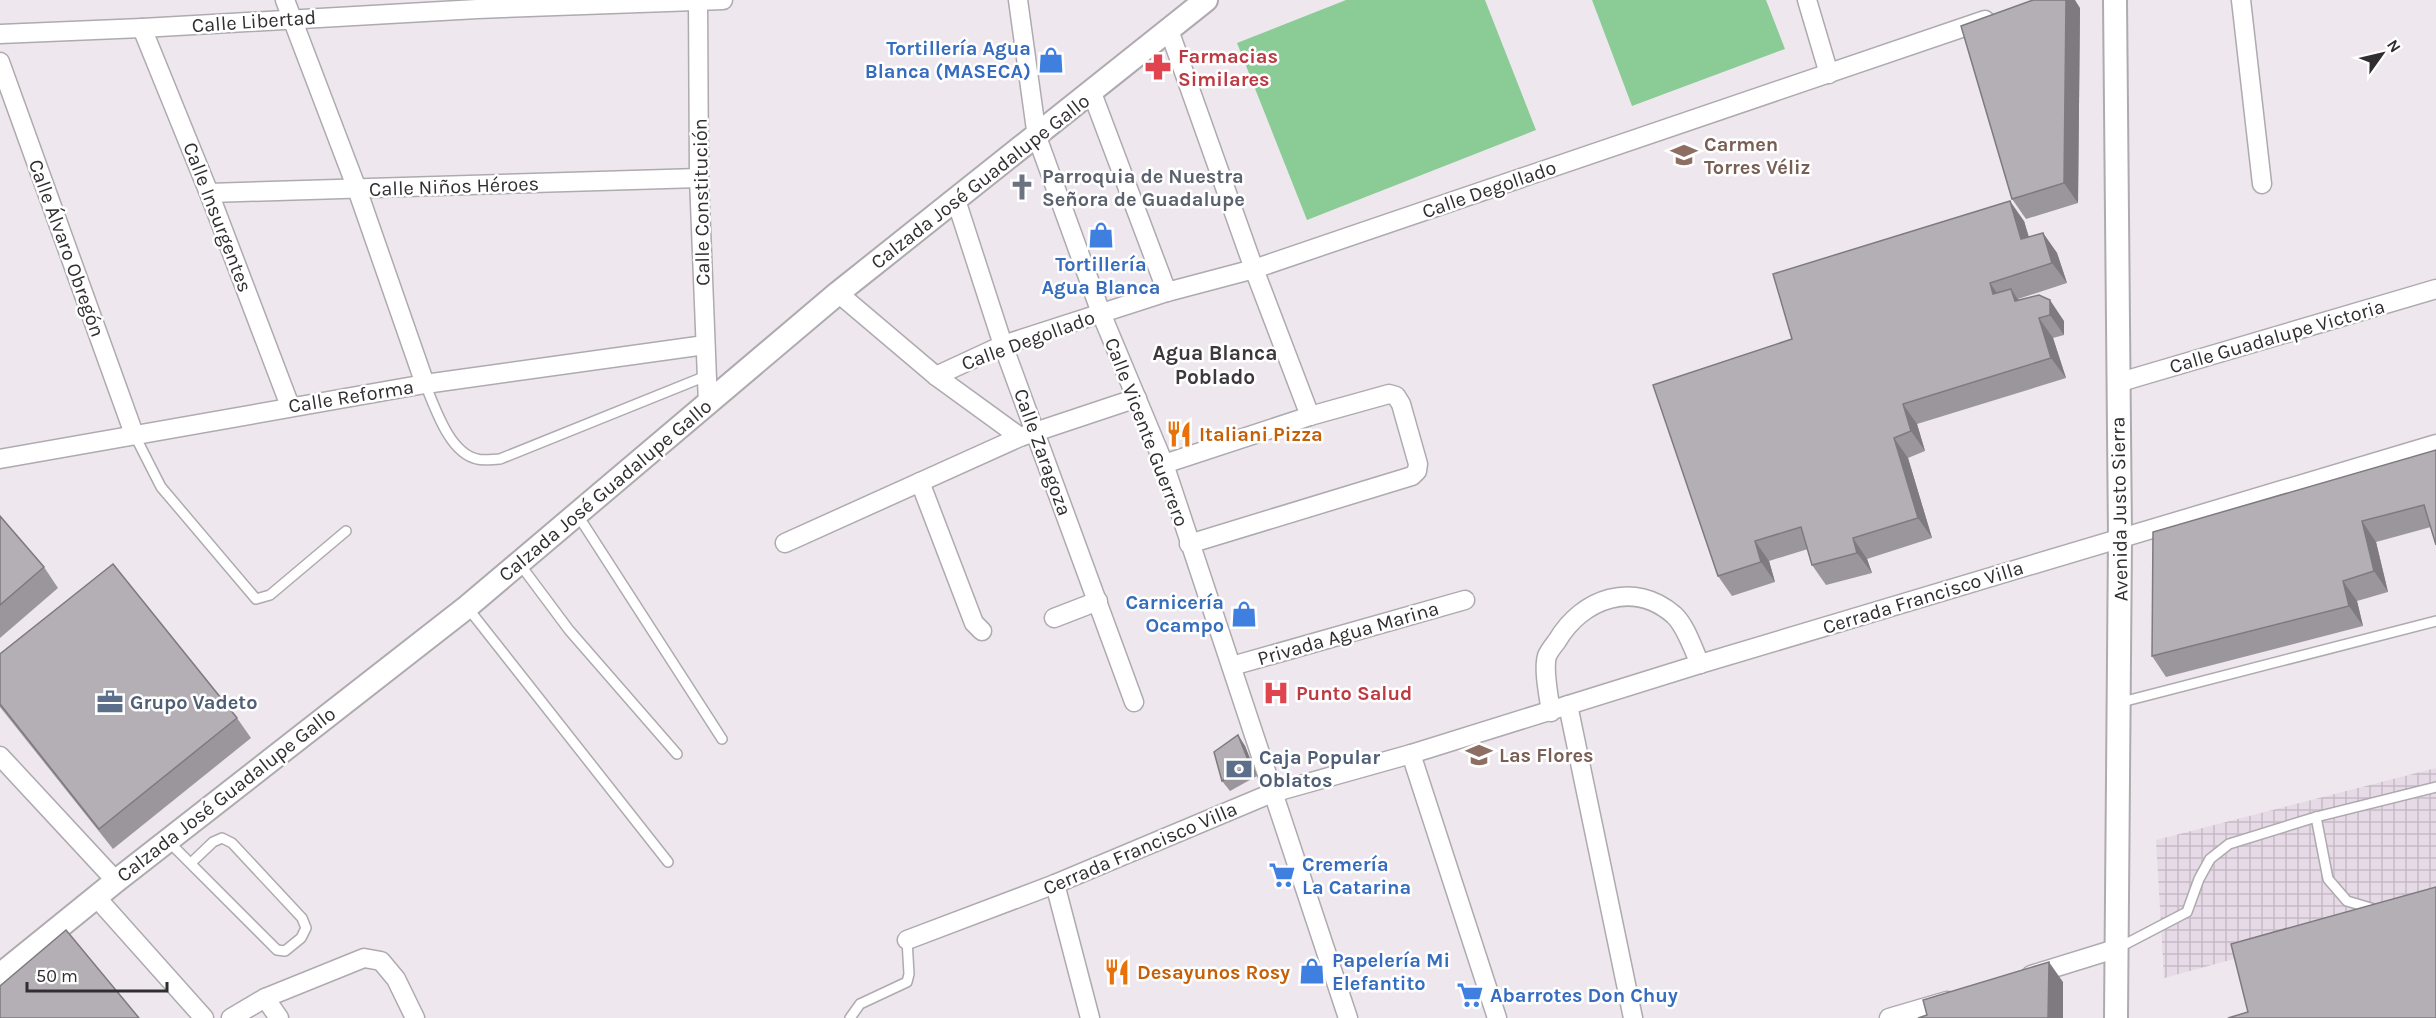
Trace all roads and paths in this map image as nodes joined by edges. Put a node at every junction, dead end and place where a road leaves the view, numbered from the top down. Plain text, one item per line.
1 (285, 0) edge
2 (723, 0) edge
3 (1018, 0) edge
4 (1206, 0) edge
5 (1807, 0) edge
6 (2115, 0) edge
7 (2241, 0) edge
8 (698, 1) edge
9 (472, 4) edge
10 (1998, 15) edge
11 (292, 19) junction
12 (142, 28) junction
13 (1169, 30) junction
14 (0, 34) edge
15 (2, 72) edge
16 (1829, 74) junction
17 (1092, 93) junction
18 (1037, 137) junction
19 (699, 178) junction
20 (2262, 184) dead end
21 (357, 189) junction
22 (209, 193) junction
23 (956, 201) junction
24 (1254, 269) junction
25 (2436, 289) edge
26 (1167, 292) junction
27 (838, 293) junction
28 (1101, 314) junction
29 (705, 345) junction
30 (1003, 345) junction
31 (706, 376) junction
32 (936, 376) junction
33 (2117, 383) junction
34 (425, 384) junction
35 (1137, 398) junction
36 (708, 404) junction
37 (290, 406) junction
38 (1310, 416) junction
39 (134, 434) junction
40 (1028, 434) junction
41 (2436, 444) edge
42 (0, 459) edge
43 (1164, 464) junction
44 (920, 482) junction
45 (577, 514) junction
46 (346, 531) dead end
47 (2120, 538) junction
48 (785, 543) dead end
49 (1190, 544) junction
50 (519, 563) junction
51 (1465, 600) dead end
52 (1098, 601) junction
53 (466, 607) junction
54 (1054, 618) dead end
55 (2436, 621) edge
56 (982, 631) dead end
57 (1700, 664) junction
58 (1232, 666) junction
59 (1134, 702) dead end
60 (2118, 703) junction
61 (1560, 708) junction
62 (722, 739) dead end
63 (677, 754) dead end
64 (1411, 754) junction
65 (0, 756) edge
66 (2436, 788) edge
67 (1272, 793) junction
68 (2316, 817) junction
69 (167, 840) junction
70 (668, 862) dead end
71 (191, 863) junction
72 (116, 881) junction
73 (1055, 884) junction
74 (96, 897) junction
75 (2384, 906) edge
76 (907, 940) joint
77 (2115, 949) junction
78 (0, 975) edge
79 (2014, 980) edge
80 (1968, 994) edge
81 (265, 998) junction
82 (2116, 1016) edge
83 (204, 1018) edge
84 (231, 1018) edge
85 (279, 1018) edge
86 (415, 1018) edge
87 (850, 1018) edge
88 (1090, 1018) edge
89 (1348, 1018) edge
90 (1497, 1018) edge
91 (1633, 1018) edge
92 (1889, 1018) edge

1 - 11 street
2 - 8 street, Calle Libertad
3 - 18 street, Calle Vicente Guerrero
4 - 13 street, Calzada José Guadalupe Gallo
5 - 16 street
6 - 33 street, Avenida Justo Sierra
7 - 20 street
8 - 9 street, Calle Libertad
8 - 19 street, Calle Constitución
9 - 11 street, Calle Libertad
10 - 16 street, Calle Degollado
11 - 12 street, Calle Libertad
11 - 21 street
12 - 14 street, Calle Libertad
12 - 22 street, Calle Insurgentes
13 - 17 street, Calzada José Guadalupe Gallo
13 - 24 street
15 - 39 street, Calle Álvaro Obregón
16 - 24 street, Calle Degollado
17 - 18 street, Calzada José Guadalupe Gallo
17 - 26 street
18 - 23 street, Calzada José Guadalupe Gallo
18 - 28 street, Calle Vicente Guerrero
19 - 21 street, Calle Niños Héroes
19 - 29 street, Calle Constitución
21 - 22 street, Calle Niños Héroes
21 - 34 street
22 - 37 street, Calle Insurgentes
23 - 27 street, Calzada José Guadalupe Gallo
23 - 30 street, Calle Zaragoza
24 - 26 street, Calle Degollado
24 - 38 street
25 - 33 street, Calle Guadalupe Victoria
26 - 28 street, Calle Degollado
27 - 32 street
27 - 36 street, Calzada José Guadalupe Gallo
28 - 30 street, Calle Degollado
28 - 35 street, Calle Vicente Guerrero
29 - 31 street, Calle Constitución
29 - 34 street, Calle Reforma
30 - 32 street, Calle Degollado
30 - 40 street, Calle Zaragoza
31 - 34 lane
31 - 36 street, Calle Constitución
32 - 40 street
33 - 47 street, Avenida Justo Sierra
34 - 37 street, Calle Reforma
35 - 40 street
35 - 43 street, Calle Vicente Guerrero
36 - 45 street, Calzada José Guadalupe Gallo
37 - 39 street, Calle Reforma
38 - 43 street
38 - 49 street
39 - 42 street, Calle Reforma
39 - 46 lane
40 - 44 street
40 - 52 street, Calle Zaragoza
41 - 47 street, Cerrada Francisco Villa
43 - 49 street, Calle Vicente Guerrero
44 - 48 street
44 - 56 street
45 - 50 street, Calzada José Guadalupe Gallo
45 - 62 lane
47 - 57 street, Cerrada Francisco Villa
47 - 60 street, Avenida Justo Sierra
49 - 58 street, Calle Vicente Guerrero
50 - 53 street, Calzada José Guadalupe Gallo
50 - 63 lane
51 - 58 street, Privada Agua Marina
52 - 54 street
52 - 59 street, Calle Zaragoza
53 - 69 street, Calzada José Guadalupe Gallo
53 - 70 lane
55 - 60 lane
57 - 61 street, Cerrada Francisco Villa
57 - 61 street
58 - 67 street, Calle Vicente Guerrero
60 - 77 street, Avenida Justo Sierra
61 - 64 street, Cerrada Francisco Villa
61 - 91 street
64 - 67 street, Cerrada Francisco Villa
64 - 90 street
65 - 72 street
66 - 68 lane
67 - 73 street, Cerrada Francisco Villa
67 - 89 street, Calle Vicente Guerrero
68 - 75 lane
68 - 77 lane
69 - 71 lane
69 - 72 street, Calzada José Guadalupe Gallo
71 - 71 lane
72 - 74 street, Calzada José Guadalupe Gallo
73 - 76 street, Cerrada Francisco Villa
73 - 88 street
74 - 78 street, Calzada José Guadalupe Gallo
74 - 83 street
76 - 87 lane
77 - 79 street
77 - 82 street, Avenida Justo Sierra
80 - 92 street
81 - 84 street
81 - 85 street
81 - 86 street

